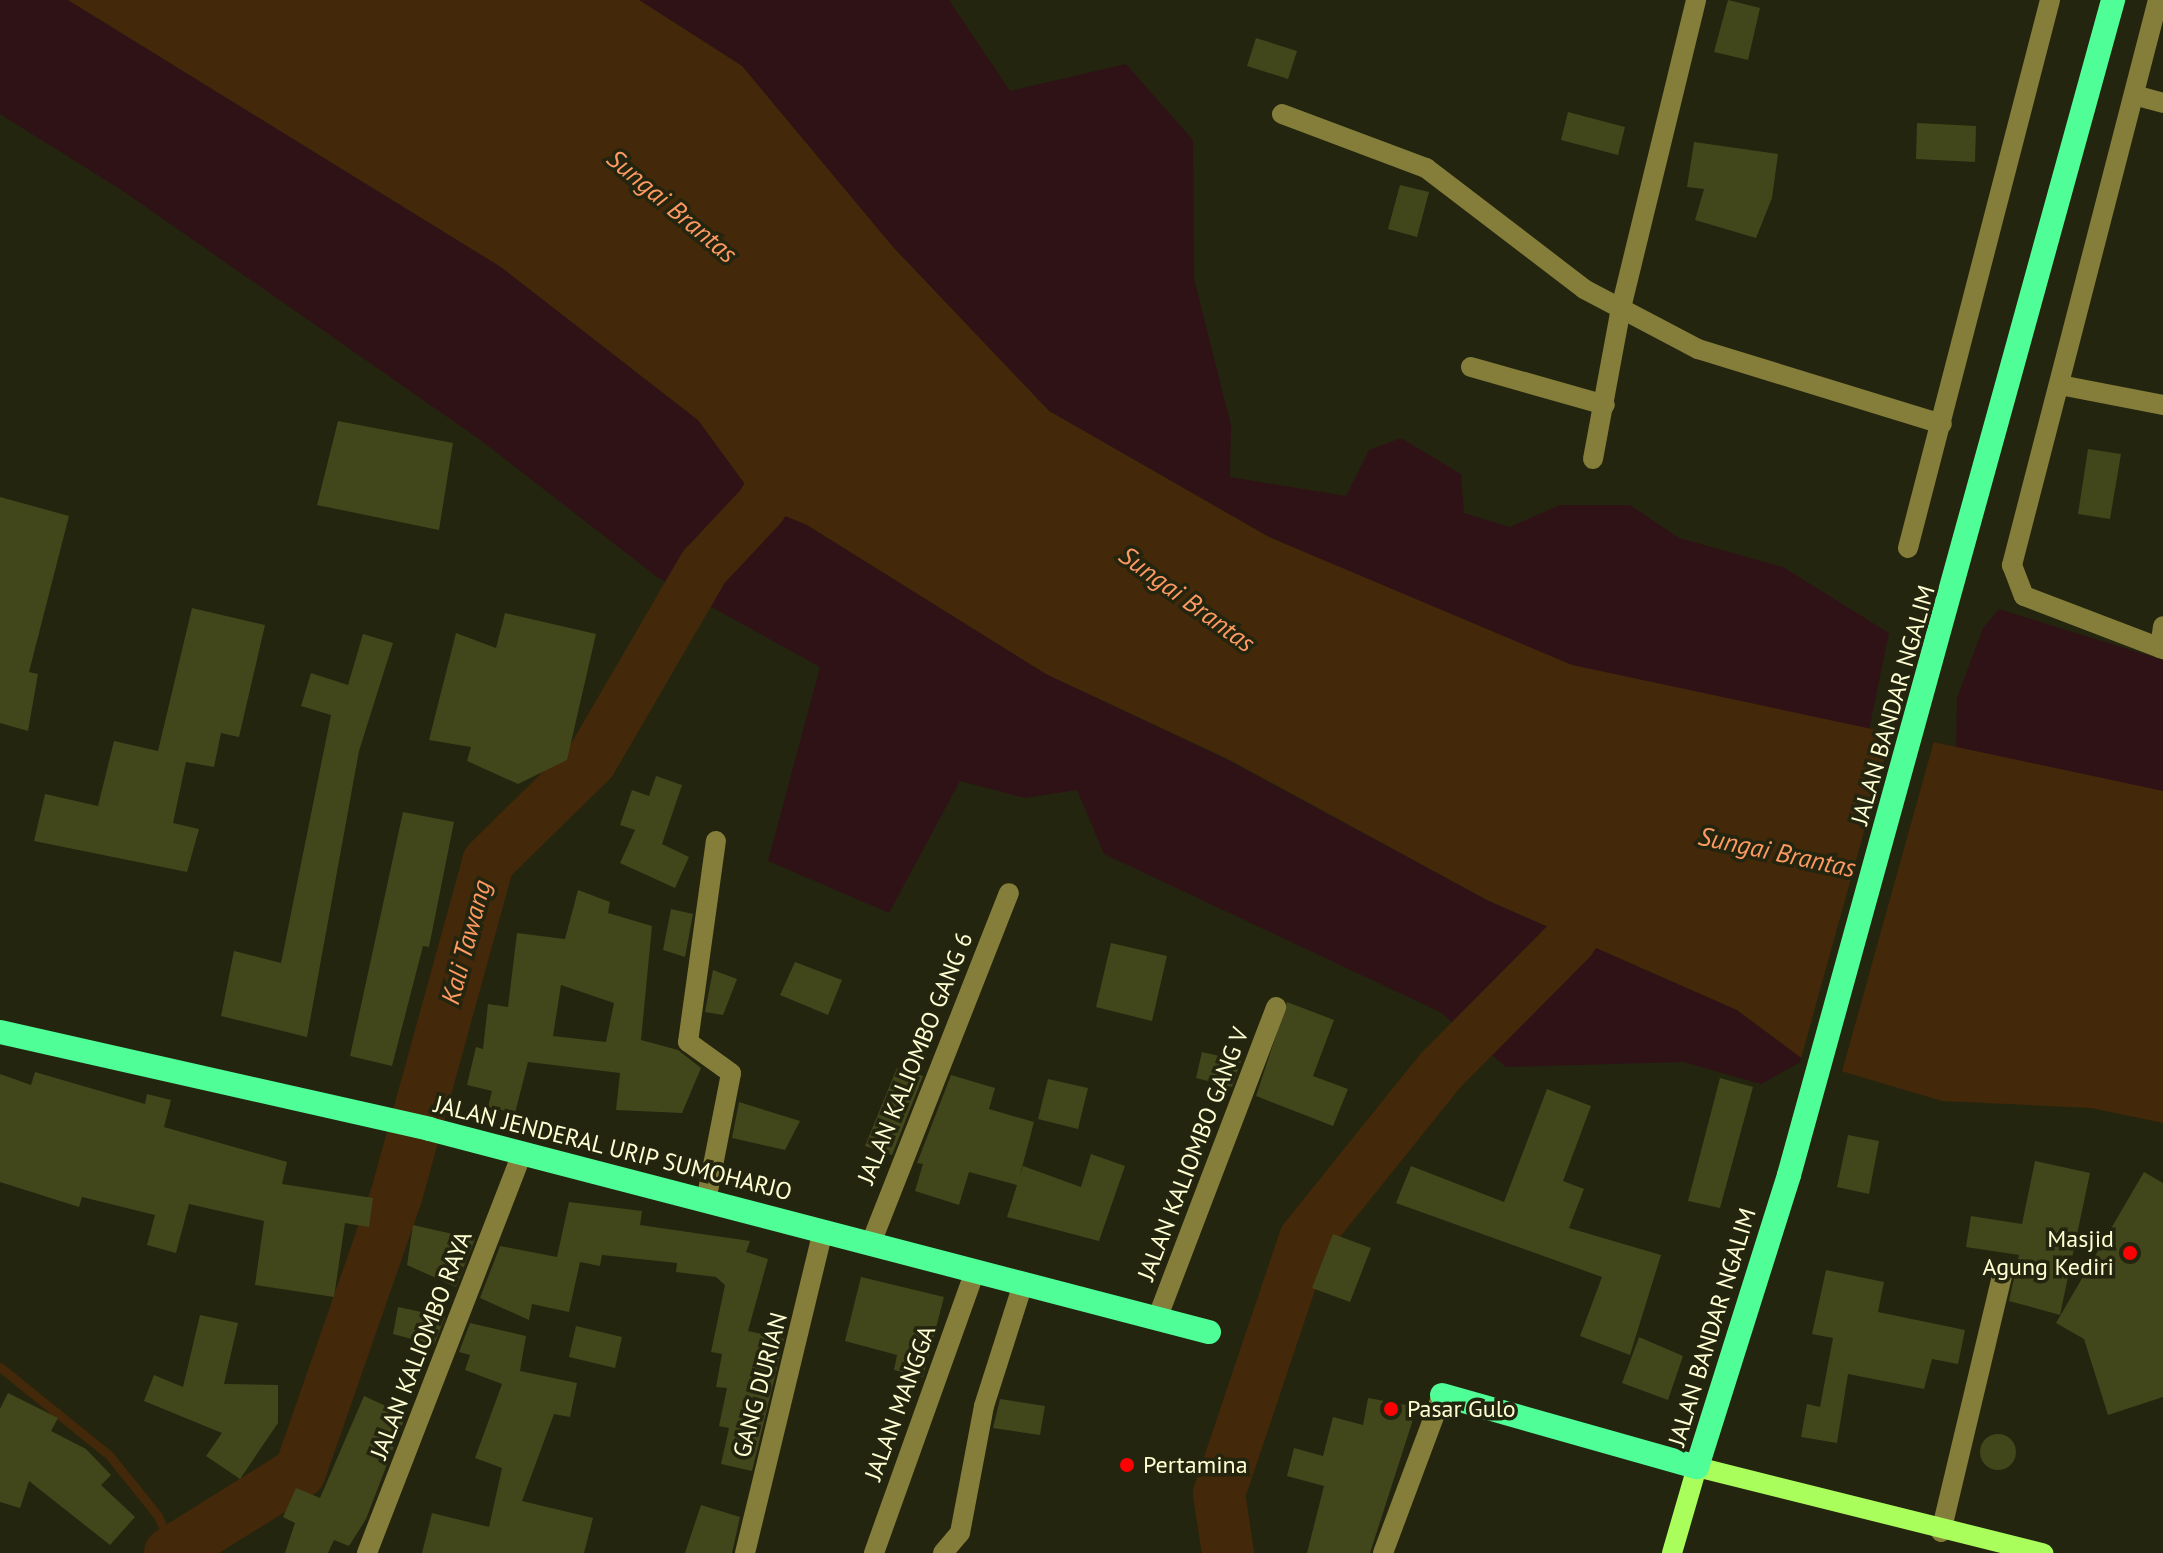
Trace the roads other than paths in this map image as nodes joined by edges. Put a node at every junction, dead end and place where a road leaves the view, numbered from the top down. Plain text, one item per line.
1 (1696, 0) edge
2 (2050, 0) edge
3 (2113, 0) edge
4 (2158, 0) edge
5 (2134, 95) junction
6 (2163, 103) edge
7 (1282, 114) dead end
8 (1621, 308) junction
9 (1471, 367) dead end
10 (2060, 385) junction
11 (1605, 405) junction
12 (2163, 405) edge
13 (1942, 424) junction
14 (1593, 459) dead end
15 (1908, 548) dead end
16 (2163, 626) edge
17 (2161, 648) edge
18 (716, 841) dead end
19 (1009, 893) dead end
20 (1276, 1007) dead end
21 (0, 1032) edge
22 (522, 1154) junction
23 (706, 1201) junction
24 (823, 1231) junction
25 (871, 1243) junction
26 (975, 1271) junction
27 (2002, 1275) dead end
28 (1023, 1284) junction
29 (1157, 1319) junction
30 (1209, 1332) dead end
31 (1442, 1395) joint
32 (1697, 1467) junction
33 (1941, 1532) junction
34 (367, 1553) edge
35 (745, 1553) edge
36 (874, 1553) edge
37 (943, 1553) edge
38 (1383, 1553) edge
39 (1672, 1553) edge
40 (2043, 1553) edge

1 - 8 street
2 - 13 street
3 - 32 highway, JALAN BANDAR NGALIM
4 - 5 street
5 - 6 street
5 - 10 street
7 - 8 street
8 - 11 street
8 - 13 street
9 - 11 street
10 - 12 street
10 - 17 street
11 - 14 street
13 - 15 street
16 - 17 street
18 - 23 street
19 - 25 street, JALAN KALIOMBO GANG 6
20 - 29 street, JALAN KALIOMBO GANG V
21 - 22 highway, JALAN JENDERAL URIP SUMOHARJO
22 - 23 highway, JALAN JENDERAL URIP SUMOHARJO
22 - 34 street, JALAN KALIOMBO RAYA
23 - 24 highway, JALAN JENDERAL URIP SUMOHARJO
24 - 25 highway, JALAN JENDERAL URIP SUMOHARJO
24 - 35 street, GANG DURIAN
25 - 26 highway, JALAN JENDERAL URIP SUMOHARJO
26 - 28 highway, JALAN JENDERAL URIP SUMOHARJO
26 - 36 street, JALAN MANGGA
27 - 33 street
28 - 29 highway, JALAN JENDERAL URIP SUMOHARJO
28 - 37 street
29 - 30 highway, JALAN JENDERAL URIP SUMOHARJO
31 - 32 highway
31 - 38 street
32 - 33 main road
32 - 39 main road
33 - 40 main road

